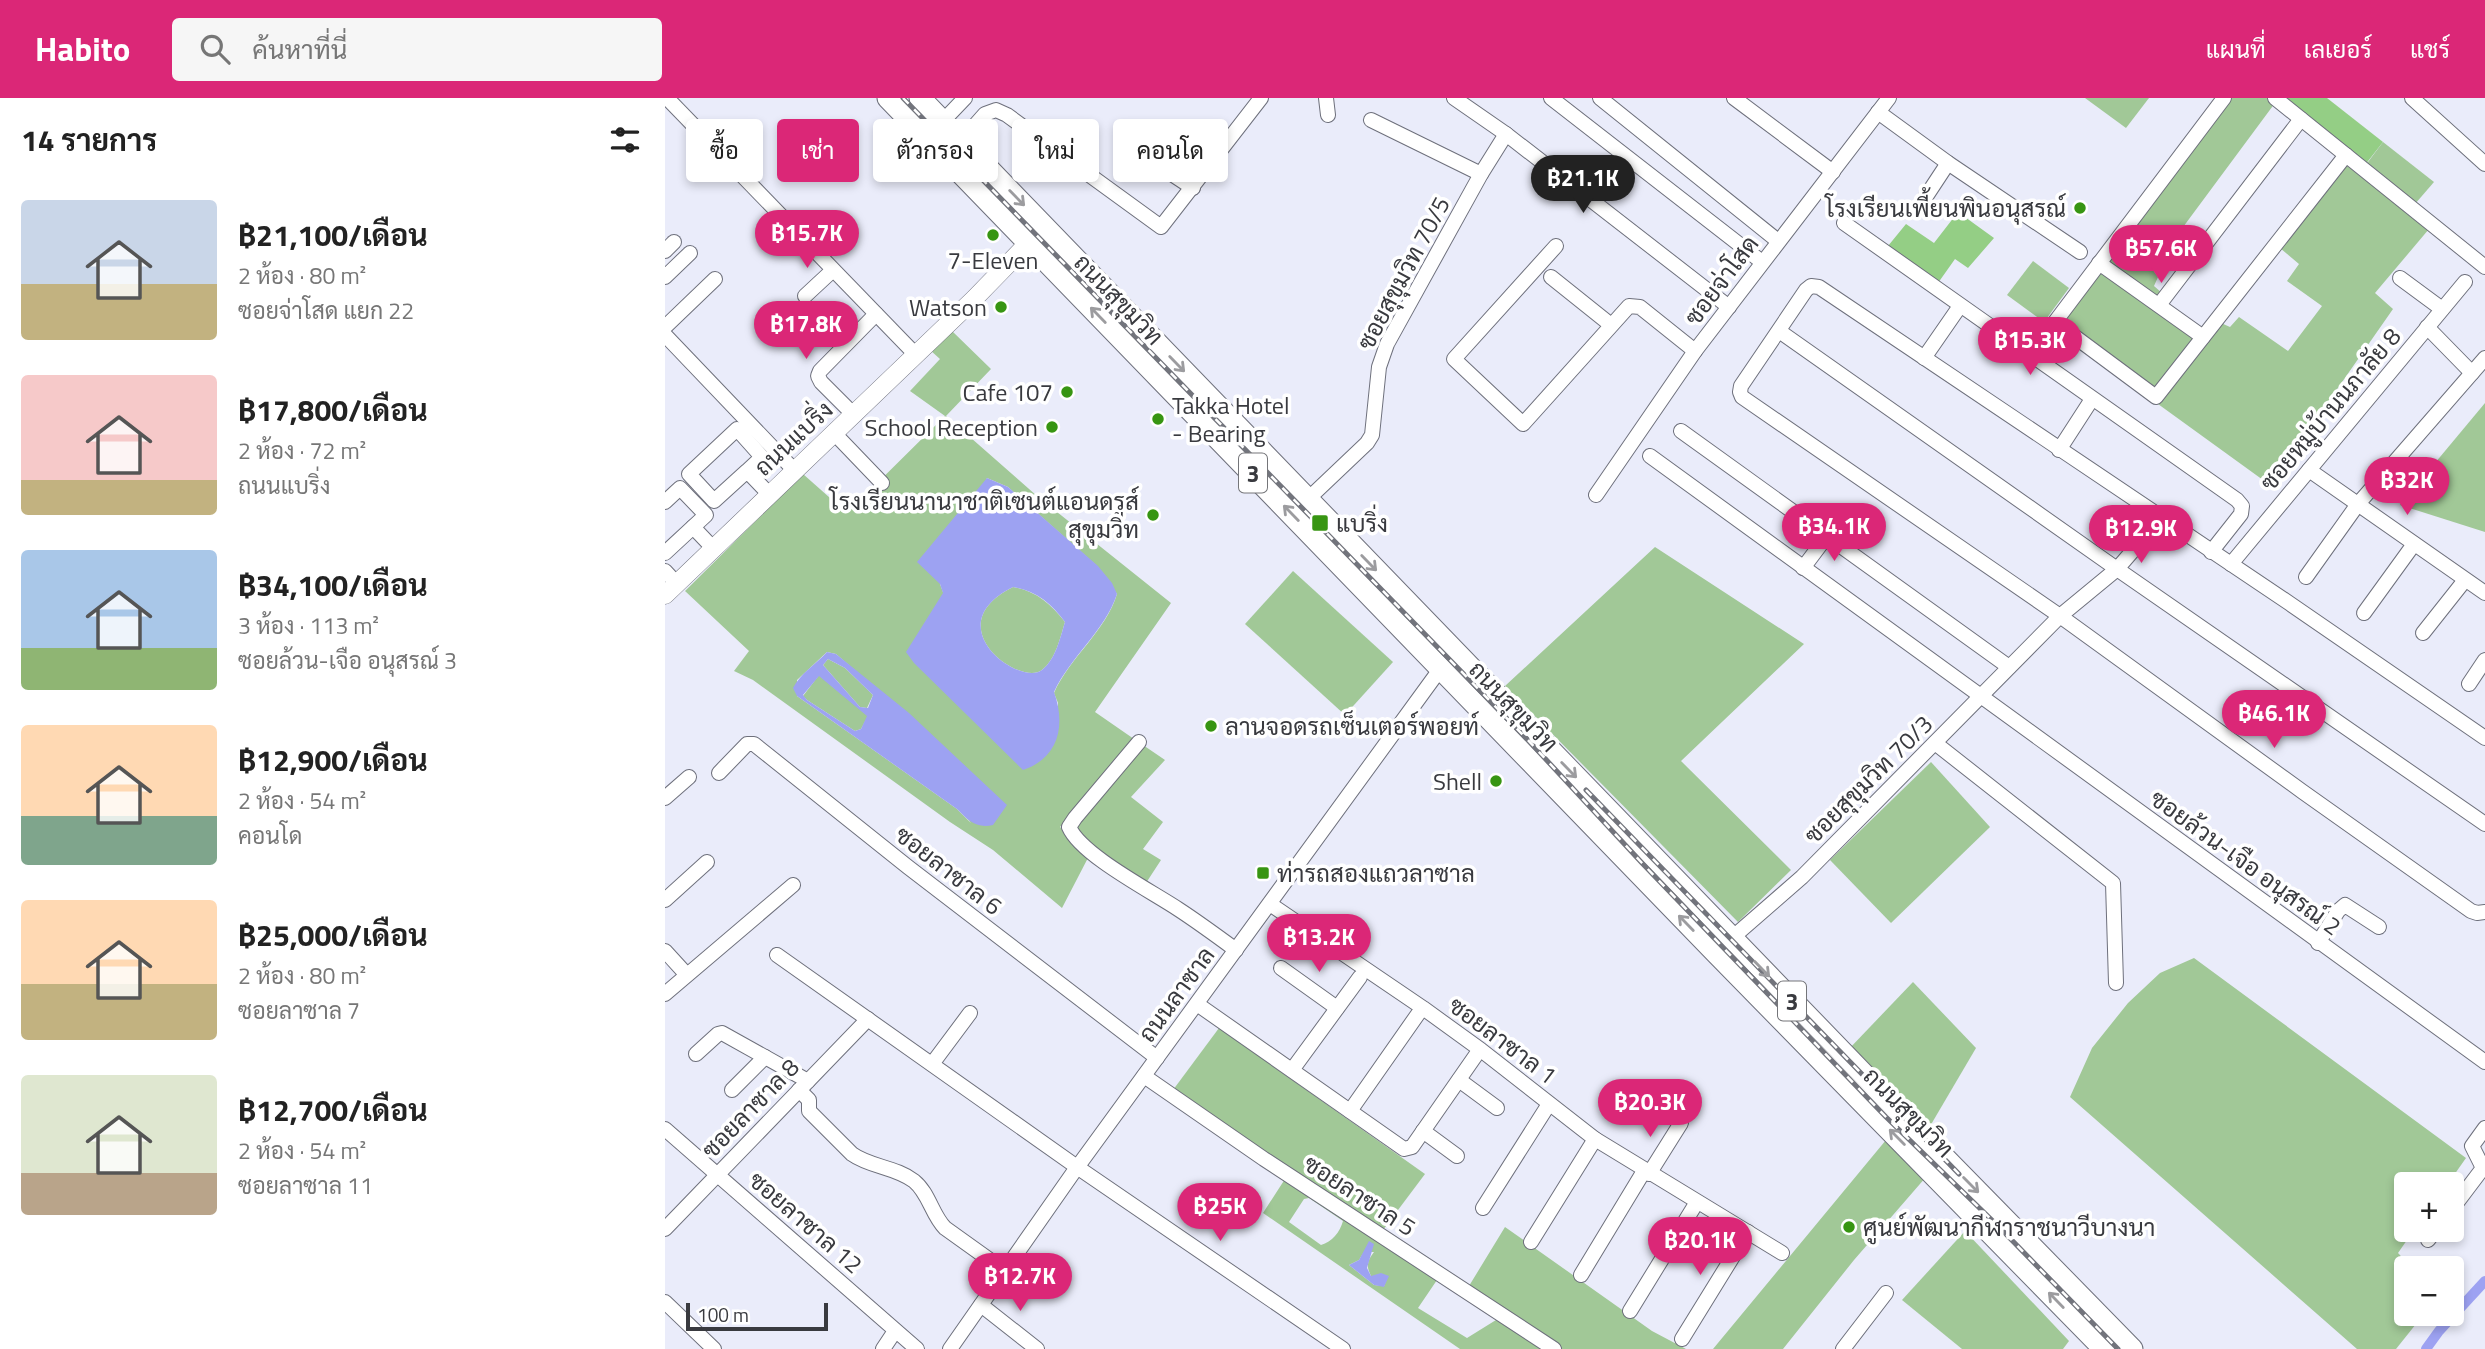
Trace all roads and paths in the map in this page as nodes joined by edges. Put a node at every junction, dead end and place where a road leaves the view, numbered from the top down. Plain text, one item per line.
1 (667, 98) edge
2 (888, 98) edge
3 (920, 98) edge
4 (965, 98) edge
5 (1261, 98) edge
6 (1326, 98) edge
7 (1454, 98) edge
8 (1551, 98) edge
9 (1600, 98) edge
10 (1734, 98) edge
11 (1889, 98) edge
12 (2224, 98) edge
13 (2275, 98) edge
14 (2411, 98) edge
15 (1878, 112) junction
16 (1328, 115) dead end
17 (941, 119) edge
18 (945, 119) edge
19 (981, 119) edge
20 (2301, 119) junction
21 (1371, 120) dead end
22 (1506, 134) junction
23 (2346, 155) junction
24 (1948, 163) junction
25 (2485, 164) edge
26 (1833, 172) junction
27 (1481, 174) junction
28 (998, 179) edge
29 (1183, 182) edge
30 (1192, 188) junction
31 (1923, 201) dead end
32 (1844, 223) dead end
33 (1044, 227) junction
34 (1778, 241) junction
35 (1029, 244) junction
36 (1556, 246) dead end
37 (2080, 252) dead end
38 (690, 253) dead end
39 (1762, 262) junction
40 (2099, 263) junction
41 (2485, 267) edge
42 (833, 270) junction
43 (665, 277) edge
44 (1551, 277) dead end
45 (2400, 278) dead end
46 (715, 279) dead end
47 (2465, 282) dead end
48 (806, 296) dead end
49 (2159, 305) junction
50 (1961, 306) junction
51 (1729, 307) junction
52 (2442, 309) junction
53 (876, 314) junction
54 (1611, 325) junction
55 (665, 327) edge
56 (2427, 327) junction
57 (1779, 331) junction
58 (665, 335) edge
59 (2203, 337) junction
60 (1695, 351) junction
61 (916, 355) junction
62 (1924, 358) junction
63 (2485, 358) edge
64 (2472, 373) junction
65 (2092, 399) junction
66 (853, 415) junction
67 (1681, 430) dead end
68 (834, 433) junction
69 (2059, 450) junction
70 (1650, 456) dead end
71 (2309, 470) junction
72 (747, 471) junction
73 (795, 471) junction
74 (882, 483) dead end
75 (769, 494) junction
76 (1597, 495) dead end
77 (1307, 500) junction
78 (665, 502) edge
79 (2358, 504) junction
80 (2161, 518) junction
81 (692, 527) junction
82 (1827, 536) junction
83 (2414, 544) junction
84 (713, 548) junction
85 (2211, 552) junction
86 (665, 553) edge
87 (2231, 564) junction
88 (1803, 568) junction
89 (2117, 569) junction
90 (2306, 578) dead end
91 (2465, 580) junction
92 (669, 583) edge
93 (2485, 593) edge
94 (2364, 614) dead end
95 (2060, 616) junction
96 (2423, 633) dead end
97 (1447, 659) junction
98 (2485, 660) edge
99 (2008, 667) junction
100 (2469, 684) dead end
101 (1980, 697) junction
102 (2485, 738) edge
103 (1139, 743) dead end
104 (1935, 744) junction
105 (719, 773) dead end
106 (689, 777) dead end
107 (665, 798) edge
108 (2485, 824) edge
109 (707, 862) dead end
110 (793, 885) dead end
111 (665, 900) edge
112 (1270, 904) junction
113 (2485, 912) edge
114 (2379, 927) dead end
115 (1731, 938) junction
116 (2318, 943) junction
117 (1236, 950) junction
118 (665, 951) edge
119 (1717, 954) junction
120 (777, 955) dead end
121 (1281, 968) dead end
122 (686, 974) junction
123 (1360, 977) dead end
124 (2116, 983) dead end
125 (665, 994) edge
126 (1197, 1004) junction
127 (1337, 1008) junction
128 (970, 1013) dead end
129 (1418, 1014) dead end
130 (868, 1019) junction
131 (696, 1054) dead end
132 (1476, 1055) dead end
133 (765, 1057) junction
134 (1157, 1058) junction
135 (2485, 1062) edge
136 (932, 1065) junction
137 (1292, 1070) junction
138 (1144, 1076) junction
139 (1459, 1080) junction
140 (732, 1090) dead end
141 (799, 1091) junction
142 (1549, 1104) junction
143 (1497, 1108) dead end
144 (1350, 1111) junction
145 (1681, 1123) dead end
146 (2485, 1128) edge
147 (665, 1129) edge
148 (1423, 1131) junction
149 (1595, 1139) junction
150 (1457, 1156) dead end
151 (1077, 1167) junction
152 (1646, 1173) junction
153 (717, 1175) junction
154 (2464, 1193) edge
155 (1697, 1202) junction
156 (1483, 1208) dead end
157 (665, 1229) edge
158 (1748, 1232) junction
159 (1531, 1242) dead end
160 (1782, 1253) dead end
161 (1005, 1271) junction
162 (1581, 1275) dead end
163 (1886, 1293) dead end
164 (665, 1302) edge
165 (981, 1305) junction
166 (1630, 1311) dead end
167 (895, 1331) junction
168 (1682, 1339) dead end
169 (714, 1349) edge
170 (883, 1349) edge
171 (917, 1349) edge
172 (950, 1349) edge
173 (1037, 1349) edge
174 (1343, 1349) edge
175 (1553, 1349) edge
176 (1843, 1349) edge
177 (2104, 1349) edge
178 (2132, 1349) edge

1 - 42 street
2 - 35 highway, ถนนสุขุมวิท / 3
3 - 17 highway, ถนนสุขุมวิท / 3
4 - 18 street
5 - 30 street
6 - 16 street
7 - 22 street
8 - 39 street
9 - 34 street
10 - 26 street
11 - 15 street, ซอยจ่าโสด
12 - 40 street
13 - 20 street
14 - 25 street
15 - 24 street
15 - 26 street, ซอยจ่าโสด
19 - 30 street
20 - 23 street
20 - 49 street
21 - 27 street
22 - 27 street, ซอยสุขุมวิท 70/5
22 - 51 street
23 - 41 street
23 - 59 street
24 - 31 street
24 - 37 street
26 - 34 street, ซอยจ่าโสด
27 - 77 street, ซอยสุขุมวิท 70/5
28 -> 33 highway, ถนนสุขุมวิท / 3
29 - 30 street
32 - 50 street
33 - 35 main road, ถนนแบริ่ง
33 -> 77 highway, ถนนสุขุมวิท / 3
34 - 39 street, ซอยจ่าโสด
35 - 61 main road, ถนนแบริ่ง
97 -> 35 highway, ถนนสุขุมวิท / 3
36 - 54 street
38 - 43 street
39 - 51 street, ซอยจ่าโสด
40 - 49 street
40 - 59 street
42 - 48 street
42 - 53 street
44 - 54 street
45 - 52 street
46 - 55 street
47 - 52 street, ซอยหมู่บ้านนภาลัย 8
49 - 59 street
50 - 62 street
50 - 65 street
51 - 60 street, ซอยจ่าโสด
52 - 56 street, ซอยหมู่บ้านนภาลัย 8
53 - 61 street
53 - 66 street
54 - 60 street
56 - 64 street
56 - 71 street, ซอยหมู่บ้านนภาลัย 8
57 - 62 street
57 - 89 street
57 - 95 street
58 - 73 street
60 - 76 street, ซอยจ่าโสด
61 - 66 main road, ถนนแบริ่ง
62 - 69 street
63 - 64 street
64 - 79 street
65 - 69 street
65 - 85 street
66 - 68 main road, ถนนแบริ่ง
67 - 82 street
68 - 73 main road, ถนนแบริ่ง
68 - 74 street
69 - 80 street
70 - 88 street, ซอยล้วน-เจือ อนุสรณ์ 2
71 - 79 street
71 - 87 street, ซอยหมู่บ้านนภาลัย 8
72 - 72 street
72 - 75 street
73 - 75 main road, ถนนแบริ่ง
75 - 84 main road, ถนนแบริ่ง
77 -> 97 highway, ถนนสุขุมวิท / 3
78 - 81 street
79 - 83 street
79 - 90 street
80 - 85 street
80 - 89 street, ซอยสุขุมวิท 70/3
81 - 84 street
81 - 86 street
82 - 88 street
82 - 99 street
83 - 91 street
83 - 94 street
84 - 92 main road, ถนนแบริ่ง
85 - 87 street
87 - 102 street
88 - 101 street, ซอยล้วน-เจือ อนุสรณ์ 2
89 - 95 street, ซอยสุขุมวิท 70/3
89 - 108 street
91 - 93 street
91 - 96 street
95 - 99 street, ซอยสุขุมวิท 70/3
95 - 113 street
97 - 112 street, ถนนลาซาล
97 -> 115 highway, ถนนสุขุมวิท / 3
119 -> 97 highway, ถนนสุขุมวิท / 3
98 - 100 street
99 - 101 street, ซอยสุขุมวิท 70/3
101 - 104 street, ซอยสุขุมวิท 70/3
101 - 116 street, ซอยล้วน-เจือ อนุสรณ์ 2
103 - 117 street
104 - 115 street, ซอยสุขุมวิท 70/3
104 - 124 street
105 - 134 street, ซอยลาซาล 6
106 - 107 street
109 - 111 street
110 - 122 street
112 - 117 street, ถนนลาซาล
112 - 142 street, ซอยลาซาล 1
114 - 116 street
115 - 119 street, ซอยสุขุมวิท 70/3
115 -> 178 highway, ถนนสุขุมวิท / 3
116 - 135 street, ซอยล้วน-เจือ อนุสรณ์ 2
117 - 126 street, ถนนลาซาล
118 - 122 street
177 -> 119 highway, ถนนสุขุมวิท / 3
120 - 130 street
121 - 127 street
122 - 125 street
123 - 127 street
126 - 134 street, ถนนลาซาล
126 - 137 street
127 - 137 street
128 - 136 street
129 - 144 street
130 - 136 street
130 - 141 street, ซอยลาซาล 8
131 - 133 street
132 - 139 street
133 - 140 street
133 - 141 street
134 - 138 street, ถนนลาซาล
136 - 151 street
137 - 144 street
138 - 151 street, ถนนลาซาล
138 - 175 street, ซอยลาซาล 5
139 - 143 street
139 - 148 street
141 - 153 street, ซอยลาซาล 8
141 - 161 street
142 - 149 street, ซอยลาซาล 1
142 - 156 street
144 - 148 street
145 - 152 street
146 - 154 street
147 - 153 street, ซอยลาซาล 12
148 - 150 street
149 - 152 street, ซอยลาซาล 1
149 - 159 street
151 - 161 street, ถนนลาซาล
151 - 174 street
152 - 155 street, ซอยลาซาล 1
152 - 162 street
153 - 157 street, ซอยลาซาล 8
153 - 167 street, ซอยลาซาล 12
155 - 158 street, ซอยลาซาล 1
155 - 166 street
158 - 160 street, ซอยลาซาล 1
158 - 168 street
161 - 165 street, ถนนลาซาล
163 - 176 street
164 - 169 street
165 - 172 street, ถนนลาซาล
165 - 173 street
167 - 170 street
167 - 171 street, ซอยลาซาล 12

